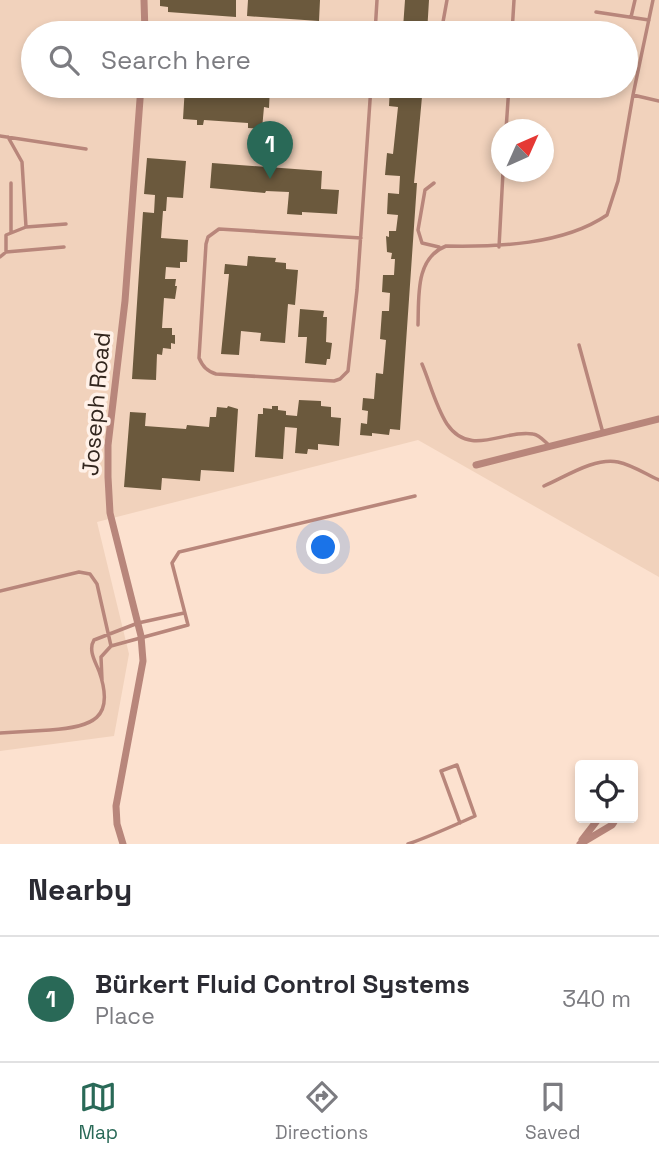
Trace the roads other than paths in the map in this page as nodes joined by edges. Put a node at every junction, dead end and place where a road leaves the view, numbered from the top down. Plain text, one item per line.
1 (144, 0) edge
2 (377, 0) edge
3 (447, 0) edge
4 (514, 0) edge
5 (635, 0) edge
6 (653, 0) edge
7 (596, 12) dead end
8 (631, 17) junction
9 (649, 20) junction
10 (145, 21) edge
11 (376, 21) edge
12 (444, 21) edge
13 (513, 21) edge
14 (638, 72) edge
15 (638, 96) edge
16 (140, 98) edge
17 (371, 98) edge
18 (508, 98) edge
19 (632, 98) edge
20 (659, 101) edge
21 (507, 119) edge
22 (0, 136) edge
23 (8, 137) junction
24 (86, 149) dead end
25 (502, 182) edge
26 (11, 183) dead end
27 (434, 183) dead end
28 (66, 224) dead end
29 (26, 227) junction
30 (12, 232) junction
31 (361, 237) junction
32 (64, 247) dead end
33 (499, 247) junction
34 (441, 248) junction
35 (6, 252) junction
36 (0, 257) edge
37 (418, 325) dead end
38 (579, 345) dead end
39 (422, 364) dead end
40 (659, 419) edge
41 (603, 433) junction
42 (550, 446) junction
43 (476, 465) dead end
44 (659, 480) edge
45 (544, 486) dead end
46 (415, 496) dead end
47 (0, 591) edge
48 (185, 613) junction
49 (138, 624) junction
50 (107, 634) junction
51 (141, 636) junction
52 (111, 646) junction
53 (102, 680) junction
54 (0, 733) edge
55 (460, 823) junction
56 (594, 823) edge
57 (613, 823) edge
58 (123, 844) edge
59 (408, 844) edge
60 (579, 844) edge

1 - 10 street
2 - 11 lane
3 - 12 lane
4 - 13 lane
5 - 8 lane
6 - 9 lane
7 - 8 lane
8 - 9 lane
9 - 14 lane
15 - 20 lane
16 - 49 street, Joseph Road
17 - 31 lane
18 - 21 lane
19 - 33 lane
22 - 23 lane
23 - 24 lane
23 - 29 lane
25 - 33 lane
26 - 30 lane
27 - 34 lane
28 - 29 lane
29 - 30 lane
30 - 35 lane
31 - 31 lane
32 - 35 lane
33 - 34 lane
34 - 37 lane
35 - 36 lane
38 - 41 lane
39 - 42 lane
40 - 41 street
41 - 42 street
42 - 43 street
44 - 45 lane
46 - 48 lane
47 - 50 lane
48 - 49 lane
48 - 51 lane
49 - 50 lane
49 - 51 street, Joseph Road
50 - 52 lane
50 - 53 lane
51 - 52 lane
51 - 58 street, Joseph Road
52 - 53 lane
53 - 54 lane
55 - 55 lane
55 - 59 lane
56 - 60 street
57 - 60 street

